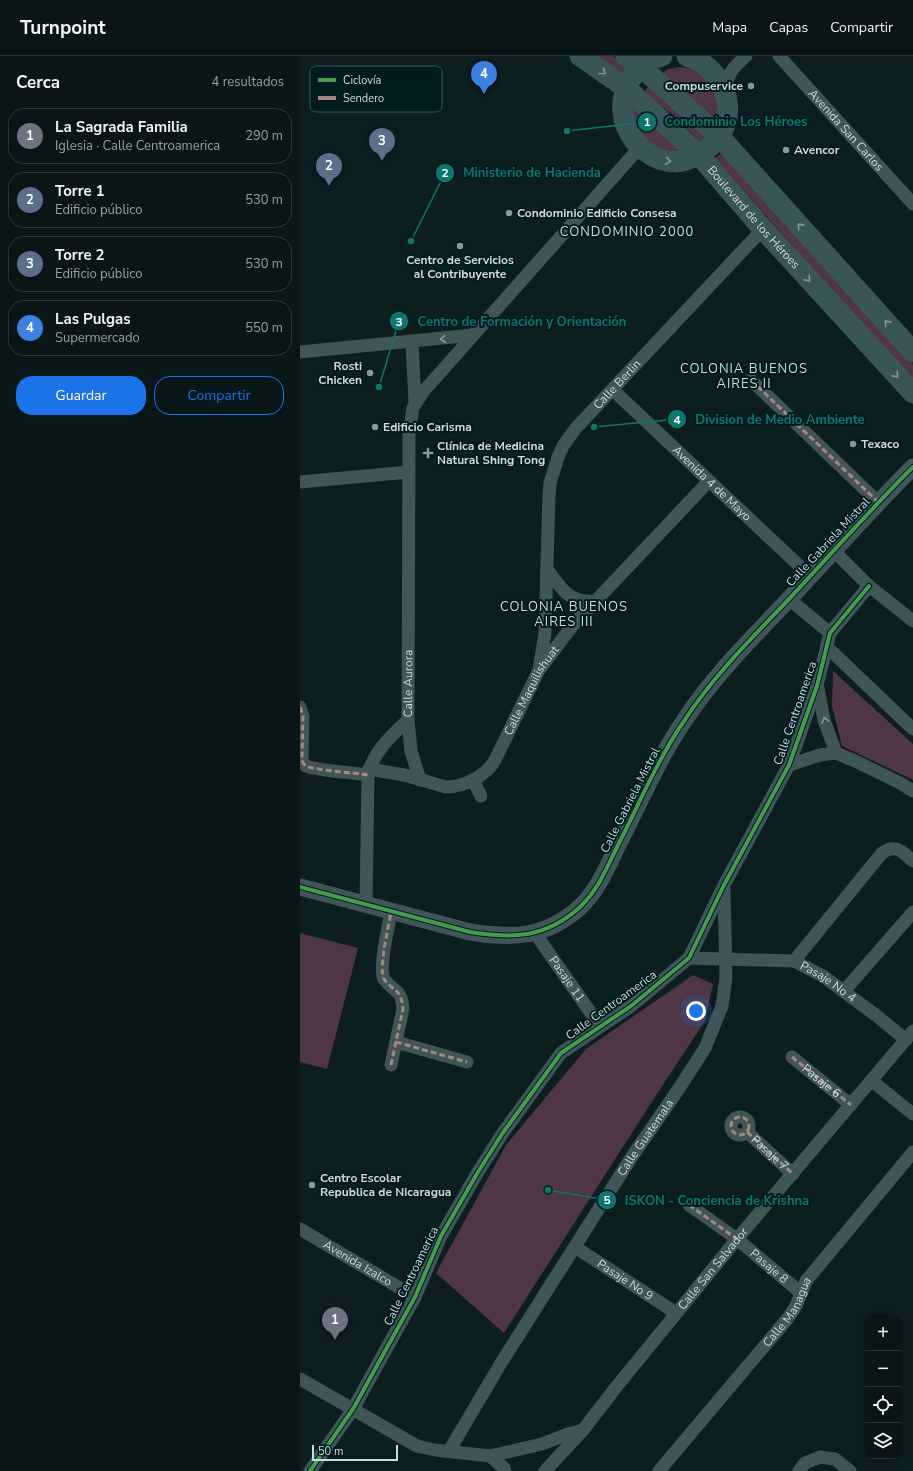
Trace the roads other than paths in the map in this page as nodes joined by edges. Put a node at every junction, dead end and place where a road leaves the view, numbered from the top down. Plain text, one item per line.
1 (580, 56) edge
2 (662, 56) edge
3 (746, 56) edge
4 (779, 56) edge
5 (697, 60) edge
6 (633, 61) edge
7 (730, 70) junction
8 (626, 88) junction
9 (725, 92) junction
10 (719, 136) junction
11 (640, 147) junction
12 (699, 155) junction
13 (913, 204) edge
14 (763, 229) junction
15 (473, 336) junction
16 (412, 342) junction
17 (300, 352) edge
18 (913, 352) edge
19 (751, 380) dead end
20 (613, 390) junction
21 (913, 393) edge
22 (415, 403) junction
23 (913, 467) edge
24 (409, 472) junction
25 (709, 481) junction
26 (300, 482) edge
27 (879, 503) junction
28 (834, 551) junction
29 (547, 569) junction
30 (810, 576) junction
31 (870, 586) junction
32 (790, 599) junction
33 (596, 601) junction
34 (913, 621) edge
35 (830, 633) junction
36 (827, 647) junction
37 (539, 670) junction
38 (817, 686) junction
39 (300, 707) edge
40 (408, 720) junction
41 (913, 729) edge
42 (836, 753) junction
43 (789, 765) junction
44 (368, 772) junction
45 (420, 780) junction
46 (473, 780) junction
47 (913, 791) edge
48 (481, 796) dead end
49 (913, 861) edge
50 (724, 885) junction
51 (300, 887) edge
52 (366, 905) junction
53 (391, 912) junction
54 (913, 912) edge
55 (535, 933) junction
56 (689, 958) junction
57 (727, 960) junction
58 (794, 961) junction
59 (844, 991) junction
60 (600, 1026) junction
61 (910, 1036) edge
62 (396, 1042) junction
63 (792, 1057) dead end
64 (467, 1062) dead end
65 (391, 1065) dead end
66 (872, 1081) junction
67 (851, 1104) junction
68 (913, 1114) edge
69 (747, 1132) dead end
70 (913, 1152) edge
71 (793, 1174) junction
72 (688, 1205) dead end
73 (300, 1229) edge
74 (737, 1239) junction
75 (575, 1247) junction
76 (801, 1293) junction
77 (415, 1297) junction
78 (676, 1313) junction
79 (300, 1379) edge
80 (353, 1409) junction
81 (583, 1430) junction
82 (449, 1451) junction
83 (490, 1456) junction
84 (310, 1471) edge
85 (505, 1471) edge
86 (545, 1471) edge
87 (659, 1471) edge
88 (798, 1471) edge
89 (850, 1471) edge

1 -> 8 main road, Boulevard de los Héroes
2 - 6 main road
3 - 7 street
4 - 13 street, Avenida San Carlos
5 - 7 street
5 - 9 main road
6 - 8 main road
6 - 10 main road
7 - 9 street
8 - 11 main road
8 - 12 main road, Boulevard de los Héroes
9 - 10 main road
10 - 12 main road
18 -> 10 main road
11 -> 12 main road
11 - 15 street
12 - 14 main road, Boulevard de los Héroes
14 - 20 street, Calle Berlin
14 -> 21 main road, Boulevard de los Héroes
15 -> 16 street
15 - 22 street
16 - 17 street
16 - 22 street
19 - 27 street
20 - 25 street, Avenida 4 de Mayo
20 - 29 street, Calle Berlin
22 - 24 street, Calle Aurora
23 - 27 street, Calle Gabriela Mistral
24 - 26 street
24 - 40 street, Calle Aurora
25 - 30 street, Avenida 4 de Mayo
25 - 33 street, Calle Maquilishuat
27 - 28 street, Calle Gabriela Mistral
28 - 30 street, Calle Gabriela Mistral
28 - 31 street
29 - 33 street
29 - 37 street, Calle Berlin
30 - 32 street, Calle Gabriela Mistral
31 - 34 street
31 - 35 street, Calle Centroamerica
32 - 35 street
32 - 55 street, Calle Gabriela Mistral
33 - 37 street, Calle Maquilishuat
35 - 36 street, Calle Centroamerica
36 - 38 street, Calle Centroamerica
36 - 41 street
37 - 46 street, Calle Maquilishuat
42 -> 38 street
38 - 43 street, Calle Centroamerica
39 - 44 street, Calle Maquilishuat
40 - 44 street, Calle Aurora
40 - 45 street
42 - 43 street
42 - 47 street
43 - 50 street, Calle Centroamerica
44 - 45 street, Calle Maquilishuat
44 - 52 street, Calle Aurora
45 - 46 street, Calle Maquilishuat
46 - 48 street
49 - 58 street
50 - 56 street, Calle Centroamerica
50 - 57 street, Calle Guatemala
51 - 52 street, Calle Gabriela Mistral
52 - 53 street, Calle Gabriela Mistral
53 - 55 street, Calle Gabriela Mistral
53 - 62 street
54 - 59 street
55 - 60 street, Pasaje 11
56 - 57 street, Pasaje No 4
56 - 60 street, Calle Centroamerica
57 - 58 street, Pasaje No 4
57 - 75 street, Calle Guatemala
58 - 59 street, Pasaje No 4
59 - 61 street, Pasaje No 4
60 - 77 street, Calle Centroamerica
61 - 66 street, Calle San Salvador
62 - 64 street
62 - 65 street
63 - 67 street, Pasaje 6
66 - 67 street, Calle San Salvador
66 - 68 street
67 - 71 street, Calle San Salvador
69 - 71 street, Pasaje 7
70 - 76 street, Calle Managua
71 - 74 street, Calle San Salvador
72 - 74 street, Pasaje 8
73 - 77 street, Avenida Izalco
74 - 76 street, Pasaje 8
74 - 78 street, Calle San Salvador
75 - 78 street, Pasaje No 9
75 - 82 street, Calle Guatemala
76 - 87 street, Calle Managua
77 - 80 street, Calle Centroamerica
78 - 81 street, Calle San Salvador
79 - 80 street
80 - 82 street
80 - 84 street, Calle Centroamerica
81 - 83 street
81 - 86 street, Calle San Salvador
82 - 83 street
83 - 85 street
88 - 89 street

